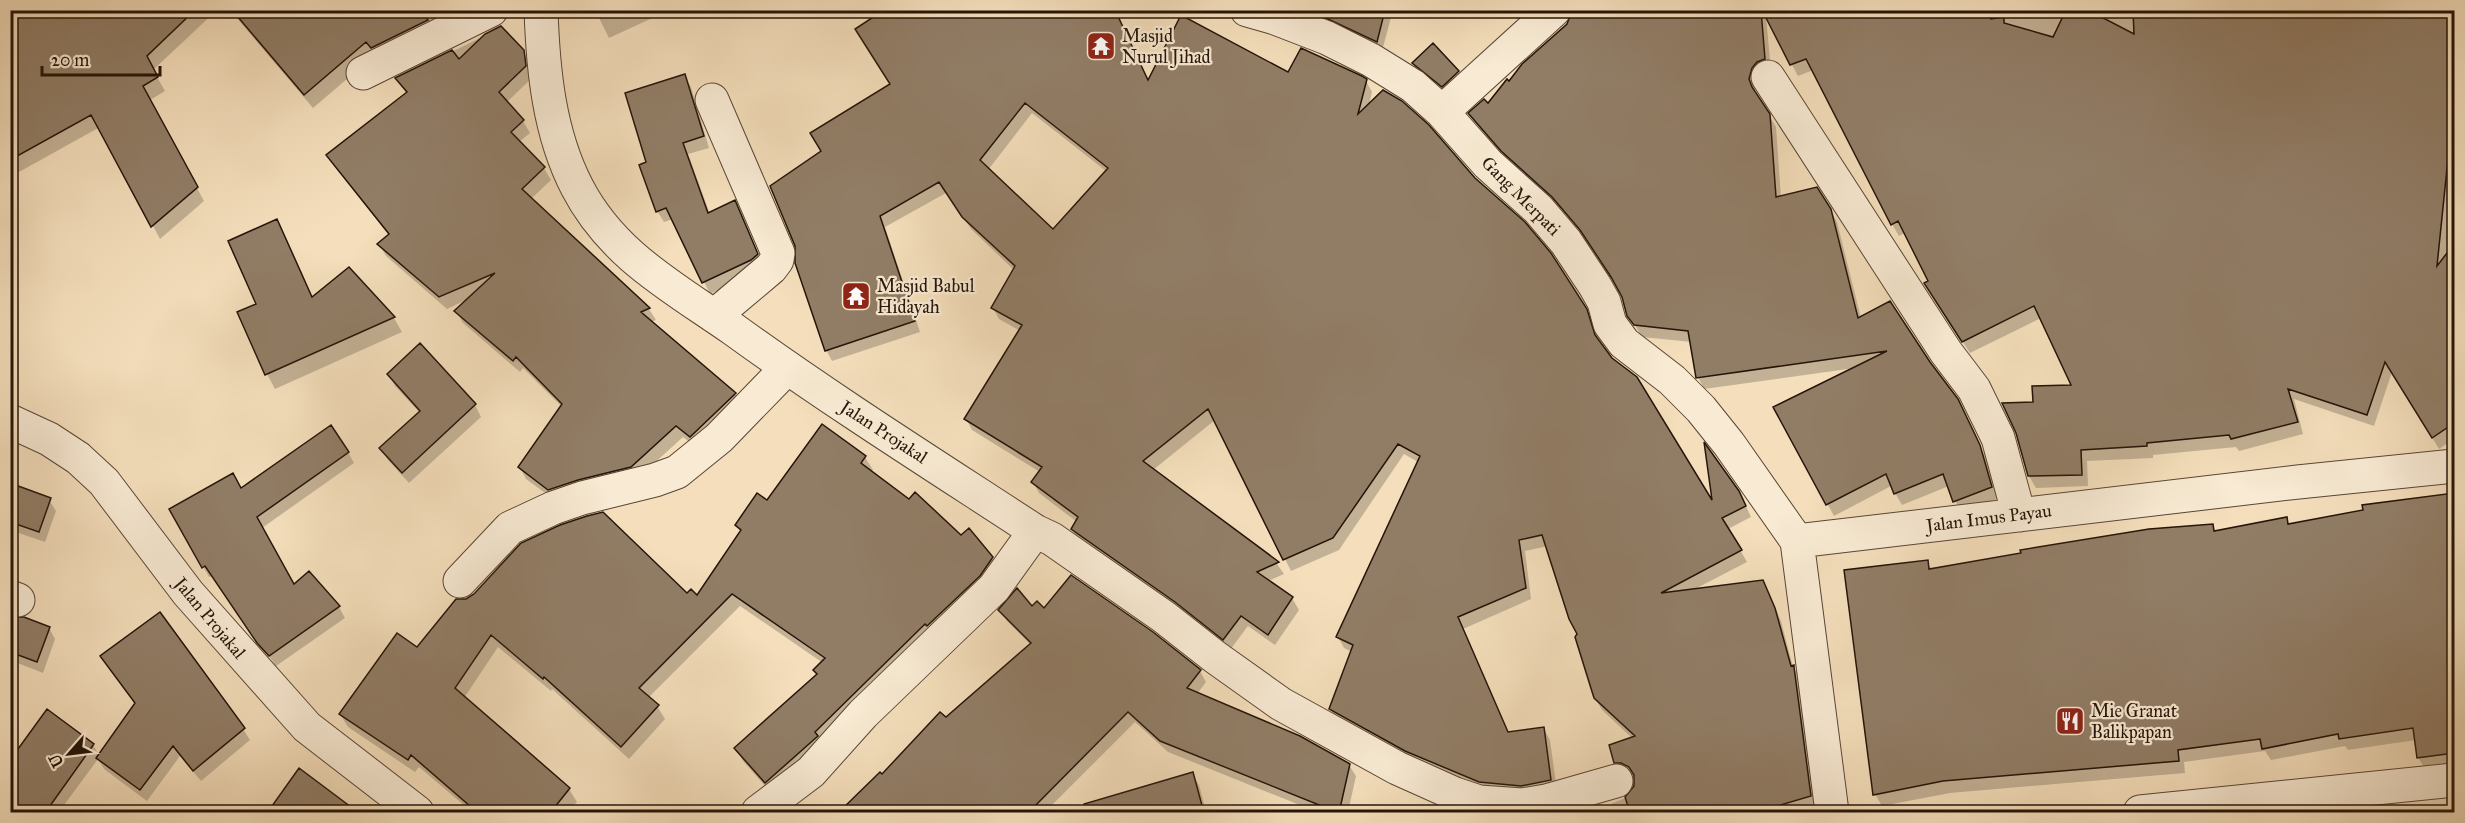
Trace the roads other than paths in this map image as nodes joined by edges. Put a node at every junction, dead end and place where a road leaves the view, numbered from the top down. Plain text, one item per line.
1 (491, 10) edge
2 (541, 10) edge
3 (1247, 10) edge
4 (1554, 10) edge
5 (363, 73) dead end
6 (1768, 77) dead end
7 (712, 100) dead end
8 (1442, 112) junction
9 (714, 316) junction
10 (787, 368) junction
11 (10, 421) edge
12 (2454, 466) edge
13 (2019, 515) junction
14 (1035, 531) junction
15 (1797, 541) junction
16 (460, 581) dead end
17 (2454, 780) edge
18 (1616, 781) dead end
19 (417, 813) edge
20 (758, 813) edge
21 (1832, 813) edge
22 (2140, 813) edge

1 - 5 street
2 - 9 street, Jalan Projakal
3 - 8 street, Gang Merpati
4 - 8 street
6 - 13 street
7 - 9 street
8 - 15 street, Gang Merpati
9 - 10 street, Jalan Projakal
10 - 14 street, Jalan Projakal
10 - 16 street
11 - 19 street, Jalan Projakal
12 - 13 street, Jalan Imus Payau
13 - 15 street, Jalan Imus Payau
14 - 18 street, Jalan Projakal
14 - 20 street
15 - 21 street
17 - 22 street

